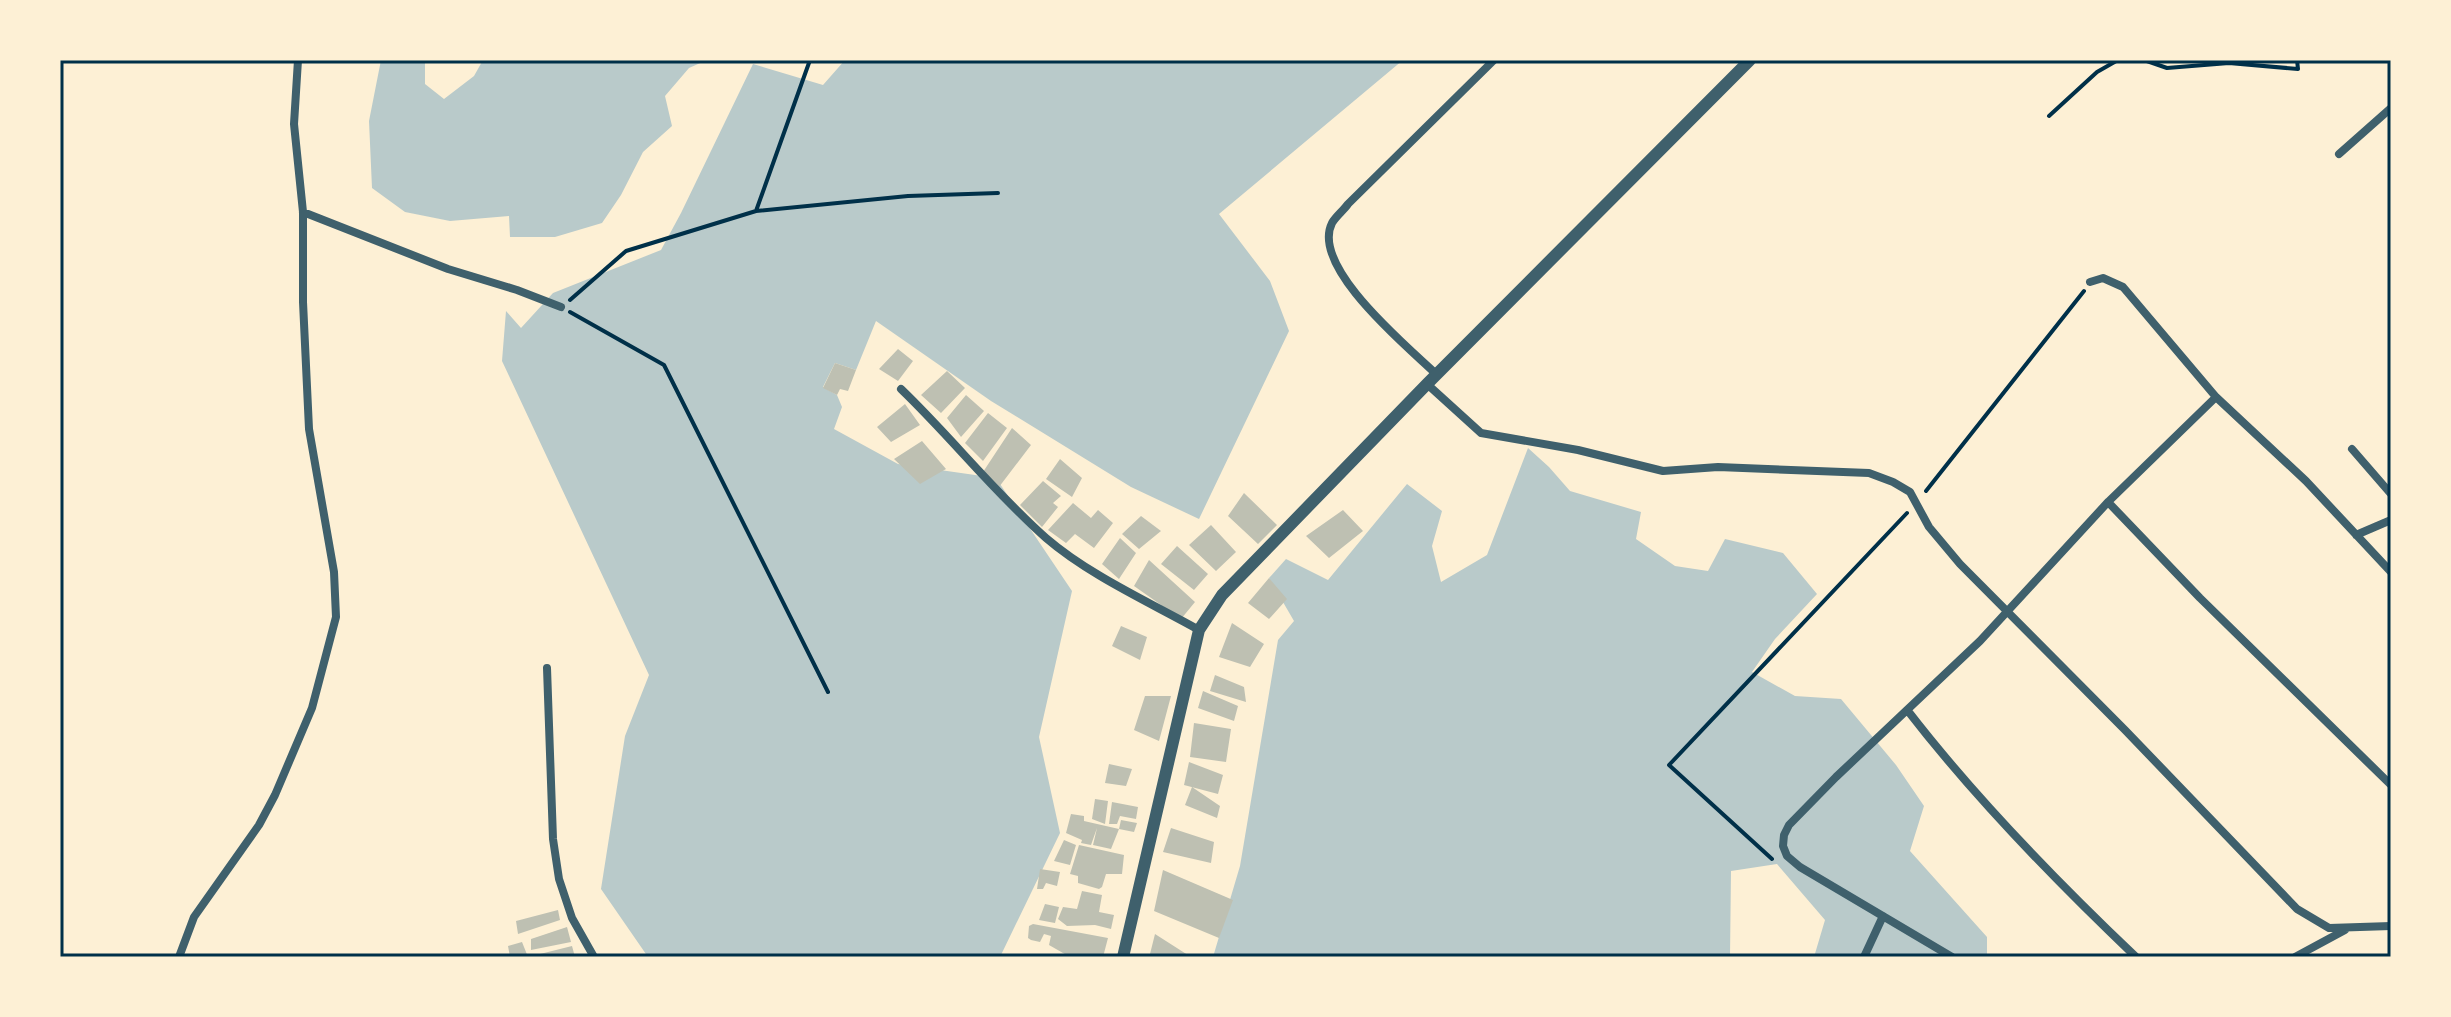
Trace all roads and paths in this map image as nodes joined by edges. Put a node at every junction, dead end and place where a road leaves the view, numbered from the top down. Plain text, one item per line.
1 (298, 60) edge
2 (810, 60) edge
3 (1494, 60) edge
4 (1750, 60) edge
5 (2118, 60) edge
6 (2144, 60) edge
7 (2297, 60) edge
8 (2391, 108) edge
9 (2049, 116) dead end
10 (2339, 154) dead end
11 (998, 193) dead end
12 (756, 211) junction
13 (303, 212) junction
14 (2090, 282) joint
15 (561, 307) junction
16 (1432, 379) junction
17 (901, 389) dead end
18 (2216, 397) junction
19 (2352, 449) dead end
20 (2391, 494) edge
21 (1917, 502) junction
22 (2108, 502) junction
23 (2391, 520) edge
24 (2356, 535) junction
25 (2391, 572) edge
26 (2008, 612) junction
27 (1199, 630) junction
28 (547, 668) dead end
29 (828, 692) dead end
30 (1908, 711) junction
31 (2391, 785) edge
32 (1777, 864) dead end
33 (1883, 916) junction
34 (2391, 926) edge
35 (2346, 930) junction
36 (179, 957) edge
37 (594, 957) edge
38 (1123, 957) edge
39 (1864, 957) edge
40 (1952, 957) edge
41 (2136, 957) edge
42 (2295, 957) edge

1 - 13 street
2 - 12 path
3 - 16 street
4 - 16 street
5 - 9 path
6 - 7 path
8 - 10 street
11 - 12 path
12 - 15 path
13 - 15 street
13 - 36 street
14 - 18 street
14 - 21 path
15 - 29 path
16 - 21 street
16 - 27 street
17 - 27 street
18 - 22 street
18 - 24 street
19 - 20 street
21 - 26 street
21 - 32 path
22 - 26 street
22 - 31 street
23 - 24 street
24 - 25 street
26 - 30 street
26 - 35 street
27 - 38 street
28 - 37 street
30 - 33 street
30 - 41 street
33 - 39 street
33 - 40 street
34 - 35 street
35 - 42 street

